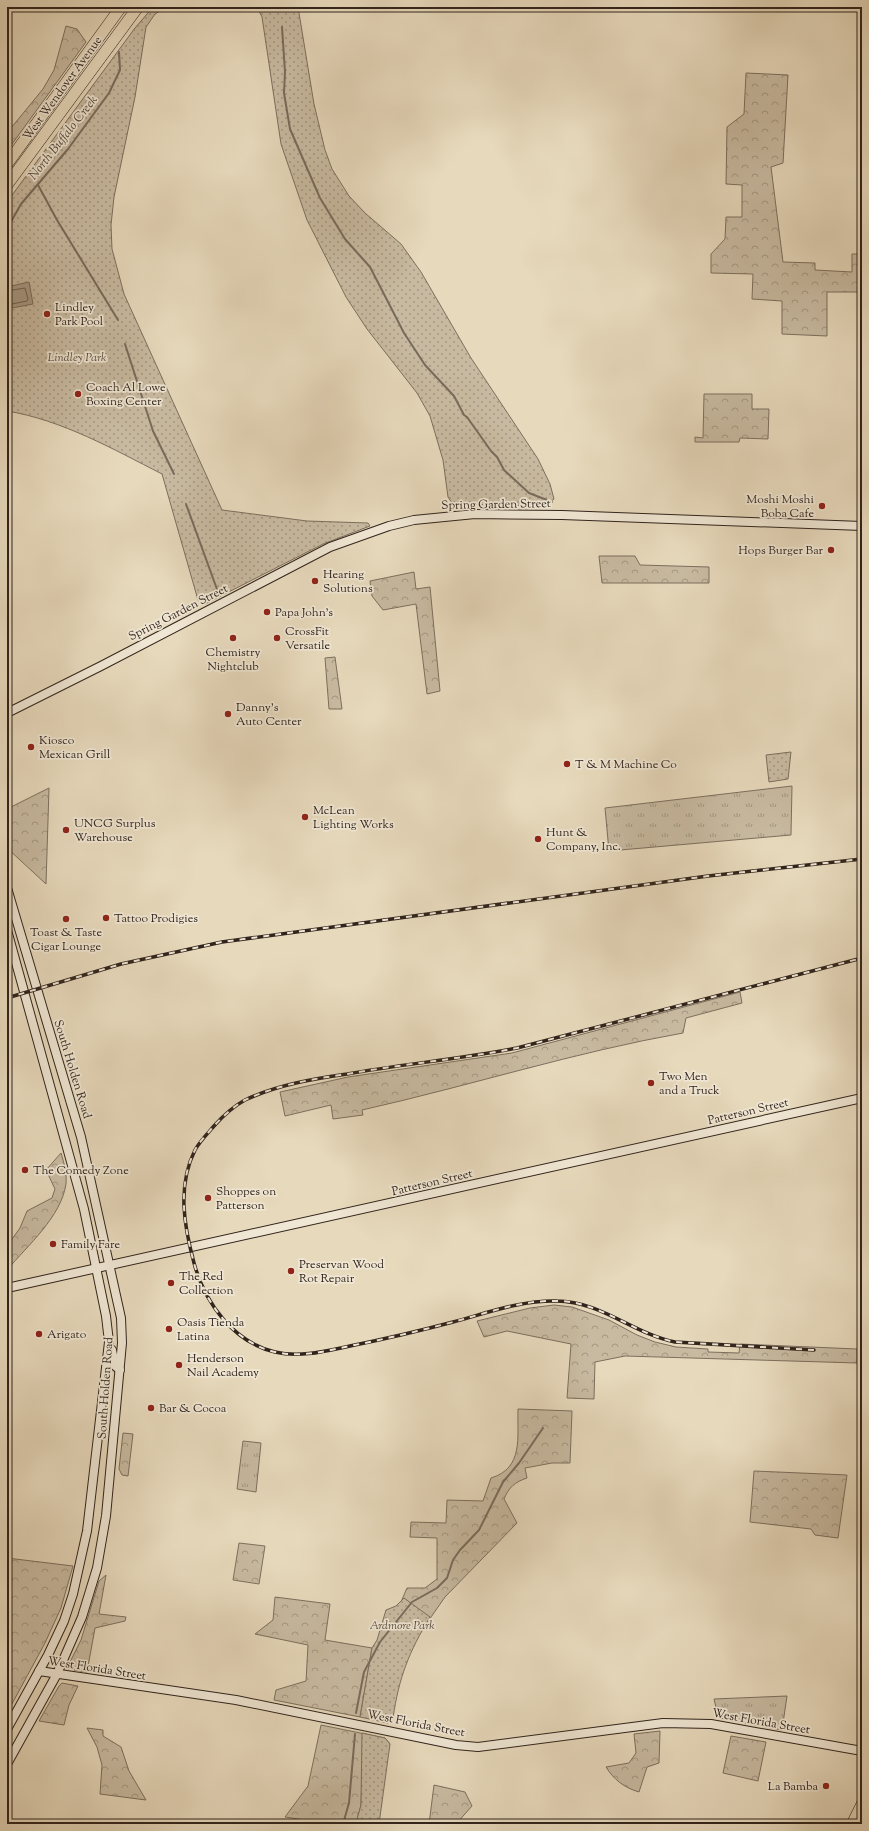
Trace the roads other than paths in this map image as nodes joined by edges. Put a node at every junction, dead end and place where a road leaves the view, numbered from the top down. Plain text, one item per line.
1 (121, 7) edge
2 (138, 7) edge
3 (7, 164) edge
4 (7, 185) edge
5 (862, 526) edge
6 (7, 713) edge
7 (7, 888) edge
8 (7, 930) edge
9 (862, 1098) edge
10 (109, 1266) junction
11 (96, 1268) junction
12 (7, 1288) edge
13 (109, 1342) junction
14 (120, 1370) junction
15 (39, 1671) junction
16 (57, 1674) junction
17 (7, 1729) edge
18 (862, 1750) edge
19 (7, 1764) edge
20 (862, 1802) edge
21 (851, 1824) edge

1 - 3 highway, West Wendover Avenue
2 - 4 highway, West Wendover Avenue
5 - 6 main road, Spring Garden Street
7 - 10 main road, South Holden Road
8 - 11 main road, South Holden Road
9 - 10 main road, Patterson Street
10 - 11 main road, Patterson Street
10 - 14 main road, South Holden Road
11 - 12 main road, Patterson Street
11 - 13 main road, South Holden Road
13 - 14 main road
13 - 15 main road, South Holden Road
14 - 16 main road, South Holden Road
15 - 16 main road, West Florida Street
15 - 17 main road, South Holden Road
16 - 18 main road, West Florida Street
16 - 19 main road, South Holden Road
20 - 21 main road

